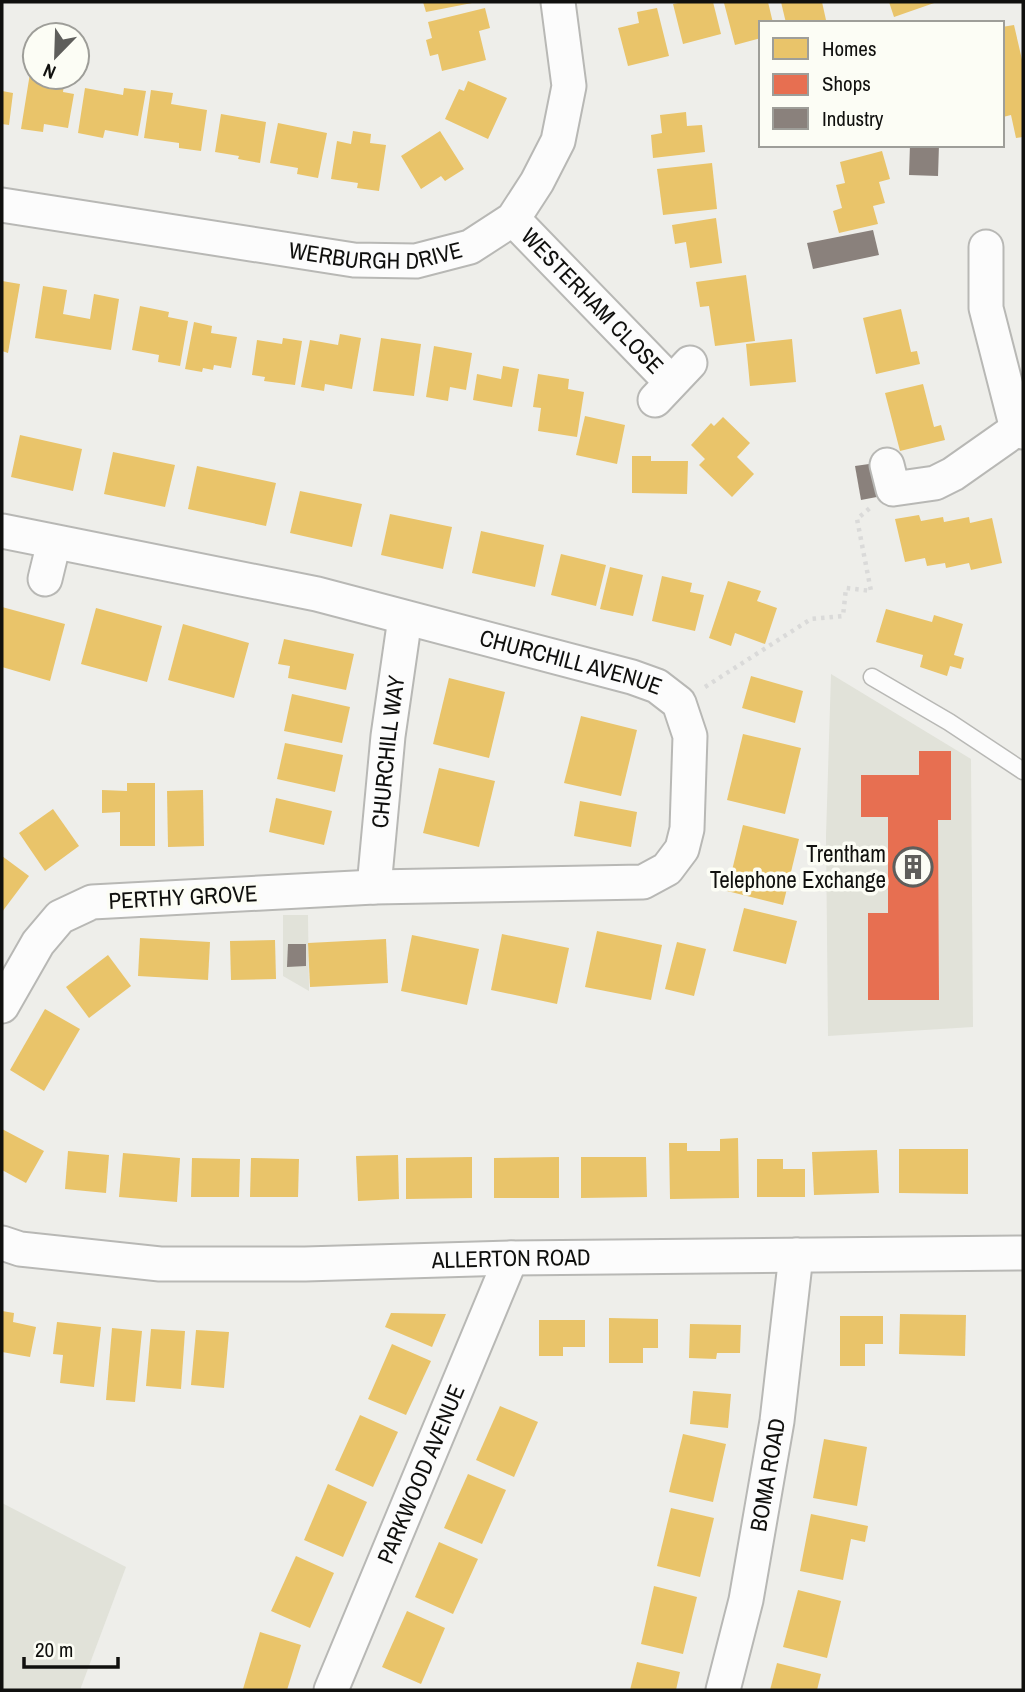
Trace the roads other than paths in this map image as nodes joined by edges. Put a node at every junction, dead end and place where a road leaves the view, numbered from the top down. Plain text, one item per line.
1 (558, 2) edge
2 (2, 205) edge
3 (513, 219) junction
4 (985, 247) dead end
5 (672, 382) dead end
6 (1020, 430) edge
7 (890, 477) road end
8 (2, 531) edge
9 (54, 542) junction
10 (45, 579) dead end
11 (405, 618) junction
12 (872, 677) dead end
13 (1023, 771) edge
14 (374, 887) junction
15 (2, 1006) edge
16 (2, 1243) edge
17 (1023, 1253) edge
18 (796, 1255) junction
19 (511, 1258) junction
20 (331, 1690) edge
21 (723, 1690) edge

1 - 3 street, WERBURGH DRIVE
2 - 3 street, WERBURGH DRIVE
3 - 5 street, WESTERHAM CLOSE
4 - 6 street
6 - 7 street
8 - 9 street, CHURCHILL AVENUE
9 - 10 street
9 - 11 street, CHURCHILL AVENUE
11 - 14 street, CHURCHILL WAY
11 - 14 street, CHURCHILL AVENUE
12 - 13 lane
14 - 15 street, PERTHY GROVE
16 - 19 street, ALLERTON ROAD
17 - 18 street, ALLERTON ROAD
18 - 19 street, ALLERTON ROAD
18 - 21 street, BOMA ROAD
19 - 20 street, PARKWOOD AVENUE

